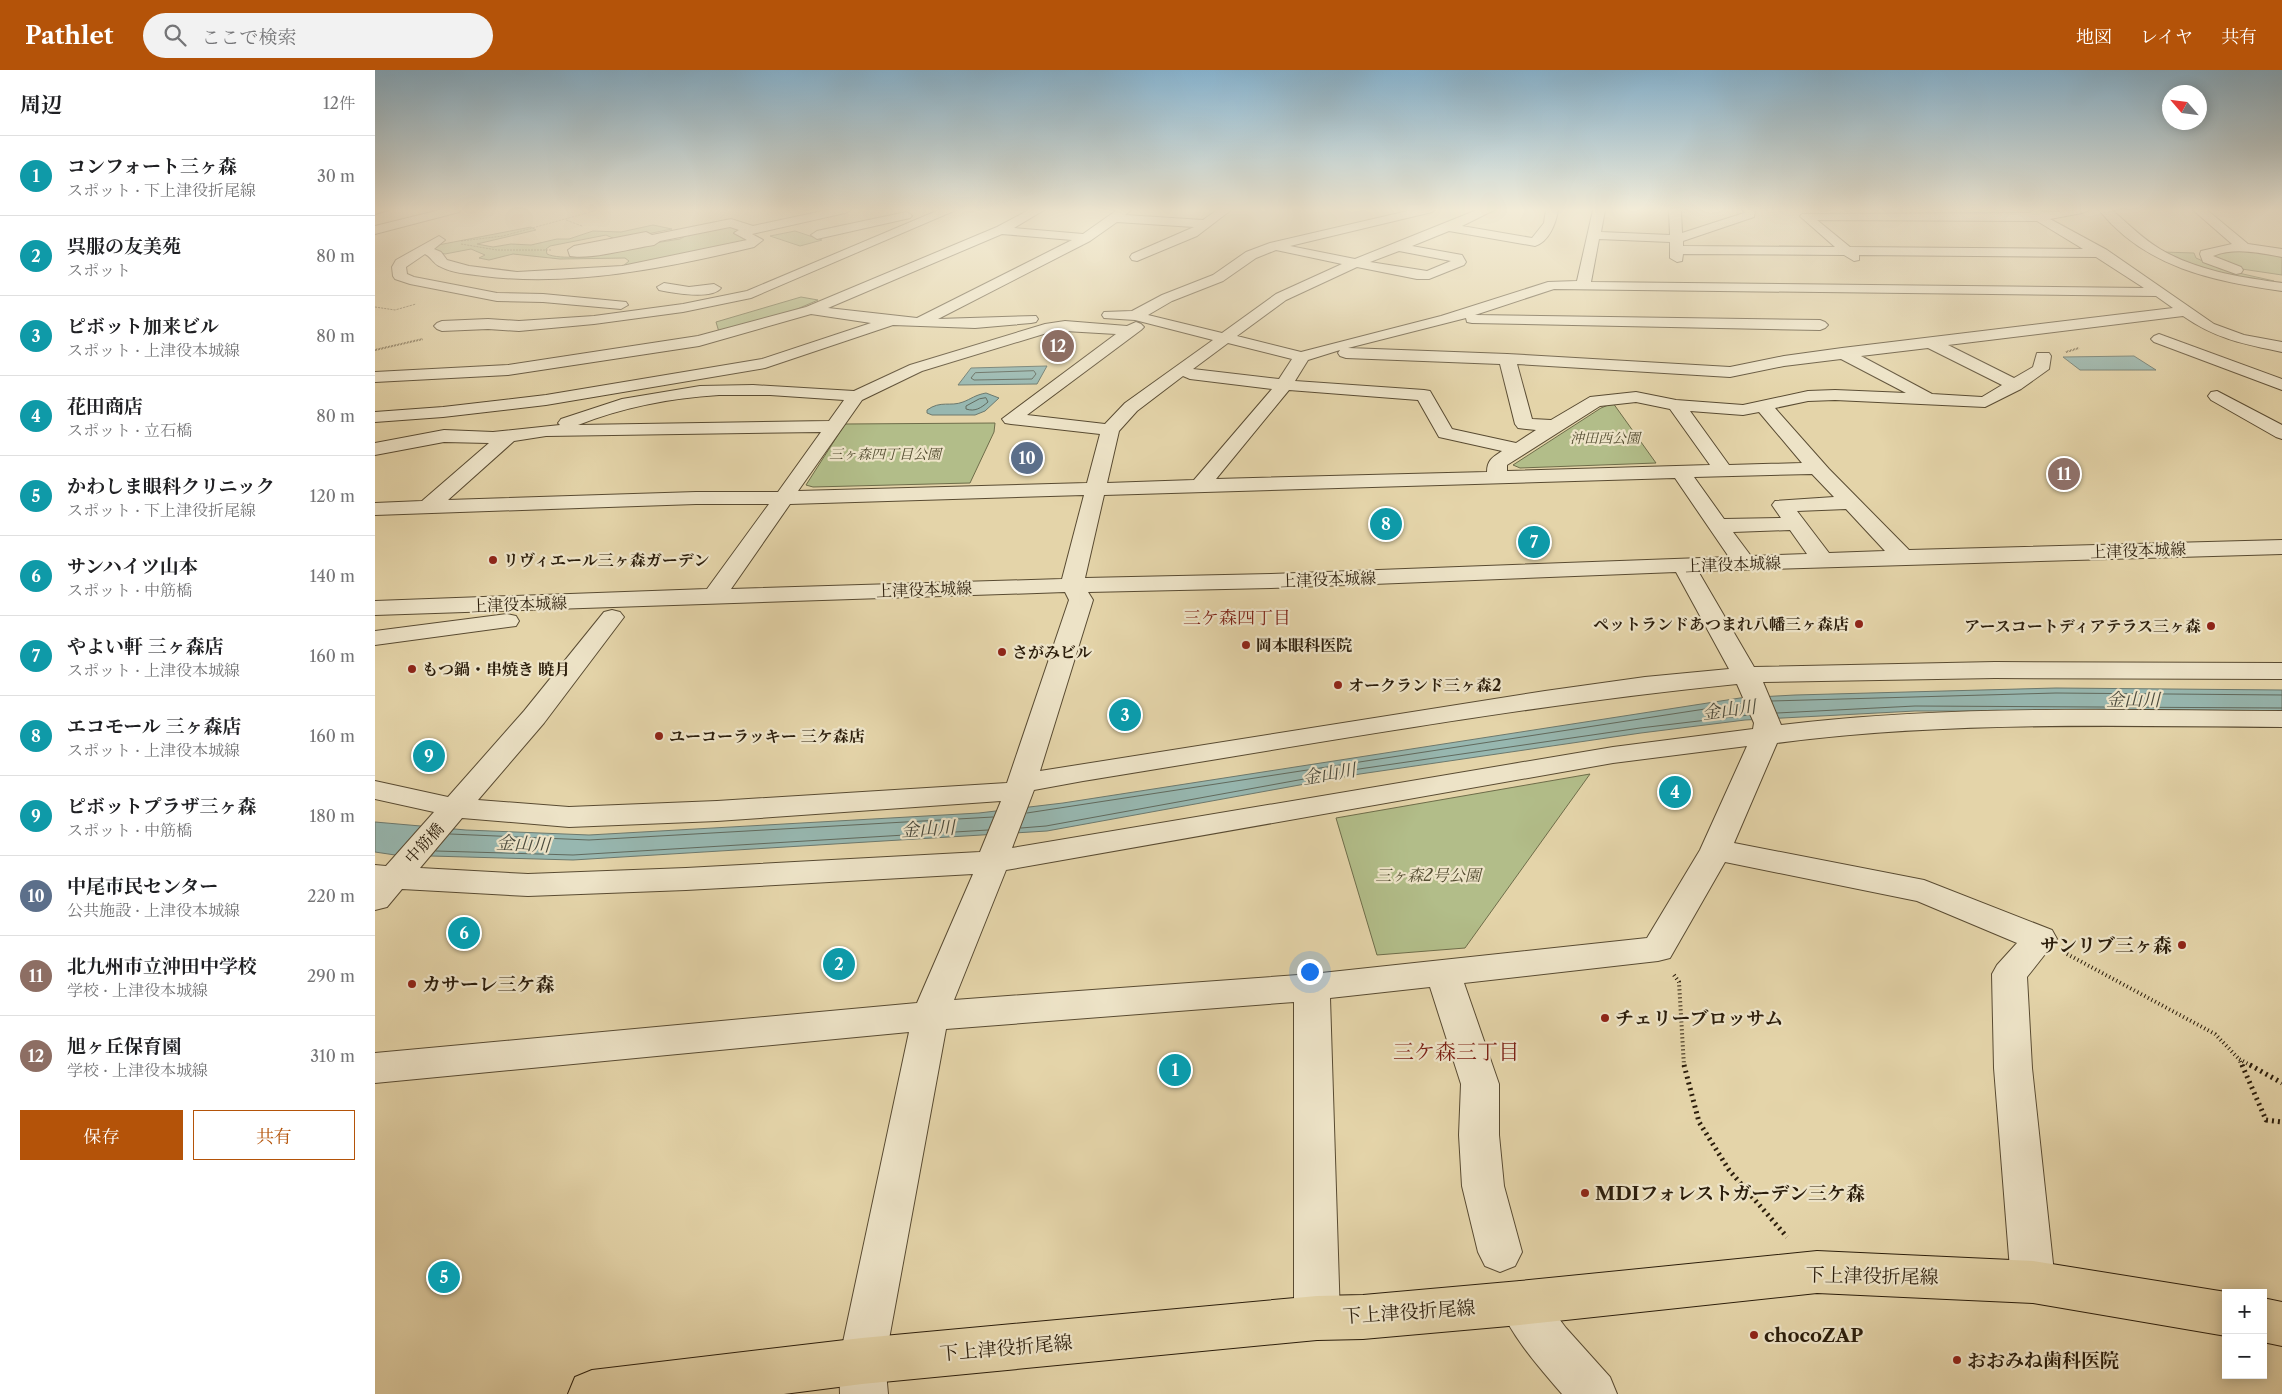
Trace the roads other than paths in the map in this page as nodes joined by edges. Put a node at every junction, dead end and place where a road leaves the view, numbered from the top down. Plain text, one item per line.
1 (400, 272) edge
2 (483, 272) edge
3 (579, 272) edge
4 (806, 272) edge
5 (902, 272) edge
6 (1020, 272) edge
7 (1227, 272) edge
8 (1335, 272) edge
9 (1398, 272) edge
10 (1436, 272) edge
11 (1586, 272) edge
12 (1677, 272) edge
13 (2130, 272) edge
14 (2205, 272) edge
15 (2254, 272) edge
16 (1787, 276) dead end
17 (1877, 277) dead end
18 (2054, 277) dead end
19 (2282, 278) edge
20 (1677, 279) junction
21 (1966, 280) dead end
22 (771, 286) junction
23 (1583, 286) junction
24 (663, 287) dead end
25 (2282, 287) edge
26 (1799, 289) junction
27 (1891, 290) junction
28 (1981, 290) junction
29 (2078, 292) junction
30 (2160, 292) junction
31 (1905, 302) dead end
32 (1997, 302) dead end
33 (670, 310) junction
34 (811, 310) junction
35 (2186, 311) junction
36 (1446, 319) junction
37 (2117, 319) junction
38 (890, 321) junction
39 (1137, 322) junction
40 (1682, 322) junction
41 (918, 324) junction
42 (1820, 324) dead end
43 (442, 326) dead end
44 (2209, 327) junction
45 (1223, 339) junction
46 (2240, 339) junction
47 (1929, 342) junction
48 (2282, 347) edge
49 (1842, 353) junction
50 (1308, 354) junction
51 (2043, 356) dead end
52 (2254, 357) dead end
53 (593, 358) junction
54 (1507, 359) junction
55 (1191, 374) dead end
56 (375, 377) edge
57 (1285, 385) junction
58 (2015, 385) junction
59 (2282, 385) edge
60 (593, 393) junction
61 (856, 396) junction
62 (2217, 396) dead end
63 (1933, 400) junction
64 (1676, 405) junction
65 (1815, 405) dead end
66 (1767, 410) junction
67 (375, 417) edge
68 (835, 426) junction
69 (1554, 426) junction
70 (1110, 430) junction
71 (545, 432) junction
72 (2282, 433) edge
73 (507, 437) junction
74 (1518, 449) junction
75 (375, 450) edge
76 (1818, 468) junction
77 (1724, 471) junction
78 (1681, 473) junction
79 (1497, 476) junction
80 (1199, 486) junction
81 (1098, 487) junction
82 (782, 498) junction
83 (1852, 503) junction
84 (428, 507) junction
85 (375, 509) edge
86 (1796, 524) junction
87 (1719, 526) junction
88 (2282, 547) edge
89 (1903, 557) junction
90 (1824, 561) junction
91 (2282, 563) edge
92 (1745, 564) junction
93 (1688, 574) junction
94 (1077, 592) junction
95 (375, 597) edge
96 (713, 597) junction
97 (447, 606) junction
98 (375, 608) edge
99 (612, 617) junction
100 (507, 621) junction
101 (375, 626) edge
102 (375, 638) edge
103 (2282, 670) edge
104 (1750, 683) junction
105 (2282, 719) edge
106 (1767, 729) junction
107 (375, 790) edge
108 (1019, 792) junction
109 (456, 808) junction
110 (1716, 850) junction
111 (995, 855) junction
112 (381, 884) edge
113 (1443, 974) junction
114 (1312, 987) junction
115 (929, 1016) junction
116 (375, 1068) edge
117 (1500, 1252) dead end
118 (2033, 1282) junction
119 (1520, 1303) junction
120 (2222, 1313) edge
121 (1317, 1318) junction
122 (2267, 1321) edge
123 (2282, 1324) edge
124 (863, 1378) edge
125 (726, 1386) edge
126 (592, 1394) edge
127 (1593, 1394) edge

1 - 33 street
2 - 3 street
4 - 22 street
5 - 34 street
6 - 41 street
7 - 39 street
8 - 45 street
9 - 10 street
11 - 23 street
12 - 20 street
13 - 30 street
14 - 25 street
15 - 19 street
16 - 26 street
17 - 27 street
18 - 29 street
20 - 23 street
20 - 26 street
20 - 40 street
21 - 28 street
22 - 24 street
22 - 33 street
23 - 36 street
26 - 27 street
27 - 28 street
27 - 31 street
28 - 29 street
28 - 32 street
29 - 30 street
29 - 37 street
30 - 35 street
33 - 43 street
34 - 38 street
34 - 53 street
35 - 37 street
35 - 44 street
36 - 40 street
36 - 50 street
37 - 47 street
38 - 41 street
38 - 60 street
39 - 41 street
39 - 45 street
39 - 61 street
39 - 70 street
40 - 42 street
44 - 46 street
44 - 59 street
45 - 50 street
45 - 70 street
46 - 48 street
46 - 52 street
47 - 49 street
47 - 58 street
49 - 54 street
49 - 63 street
50 - 54 street
50 - 57 street
51 - 58 street
53 - 56 street
53 - 60 street
54 - 69 street
55 - 57 street
57 - 74 street
57 - 80 street
58 - 63 street
60 - 67 street
61 - 68 street
61 - 71 street
62 - 72 street
63 - 66 street
64 - 66 street
64 - 69 street
64 - 77 street
65 - 66 street
66 - 76 street
68 - 71 street
68 - 82 street
69 - 74 street
70 - 81 street
71 - 73 street
73 - 75 street
73 - 84 street
74 - 79 street
76 - 77 street
76 - 83 street
77 - 78 street
78 - 79 street
78 - 87 street
79 - 80 street
80 - 81 street
81 - 82 street
81 - 94 street
82 - 84 street
82 - 96 street
83 - 86 street
83 - 89 street
84 - 85 street
86 - 87 street
86 - 90 street
87 - 92 street
88 - 89 street, 上津役本城線
89 - 90 street, 上津役本城線
90 - 92 street, 上津役本城線
91 - 93 street, 上津役本城線
92 - 93 street, 上津役本城線
93 - 94 street, 上津役本城線
93 - 104 street
94 - 96 street, 上津役本城線
94 - 99 street, 上津役本城線
94 - 108 street
95 - 97 street
96 - 97 street, 上津役本城線
97 - 98 street, 上津役本城線
99 - 100 street, 上津役本城線
99 - 109 street, 中筋橋
100 - 101 street, 上津役本城線
100 - 102 street
103 - 104 street
104 - 106 street
104 - 108 street
105 - 106 street
106 - 110 street
106 - 111 street
107 - 109 street
108 - 109 street
108 - 111 street
109 - 112 street, 中筋橋
110 - 113 street
110 - 118 street
111 - 112 street
111 - 115 street
113 - 114 street
113 - 117 street
114 - 115 street
114 - 121 street
115 - 116 street
115 - 124 street
118 - 119 main road, 下上津役折尾線
118 - 120 main road, 下上津役折尾線
119 - 121 main road, 下上津役折尾線
119 - 127 street
121 - 124 main road, 下上津役折尾線
122 - 123 main road
124 - 125 main road, 下上津役折尾線
125 - 126 main road, 下上津役折尾線

